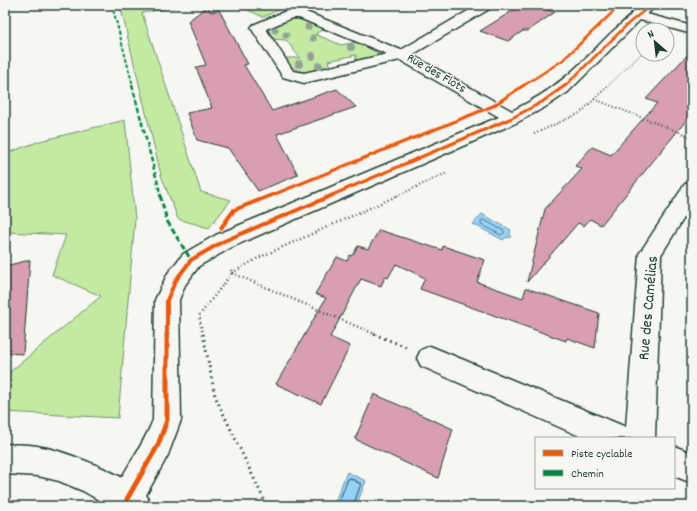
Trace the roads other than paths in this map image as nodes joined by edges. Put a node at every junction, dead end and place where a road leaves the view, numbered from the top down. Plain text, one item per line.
1 (487, 5) edge
2 (652, 5) edge
3 (637, 15) junction
4 (692, 30) edge
5 (402, 55) junction
6 (512, 118) junction
7 (692, 189) edge
8 (430, 358) road end
9 (616, 437) edge
10 (640, 437) edge
11 (5, 459) edge
12 (675, 461) edge
13 (692, 468) edge
14 (131, 502) edge

1 - 5 street, Rue des Flots
2 - 3 street
3 - 4 street
3 - 6 street
5 - 5 street
5 - 6 street, Rue des Flots
6 - 14 street
7 - 10 street, Rue des Camélias
8 - 9 street
11 - 14 street
12 - 13 street

